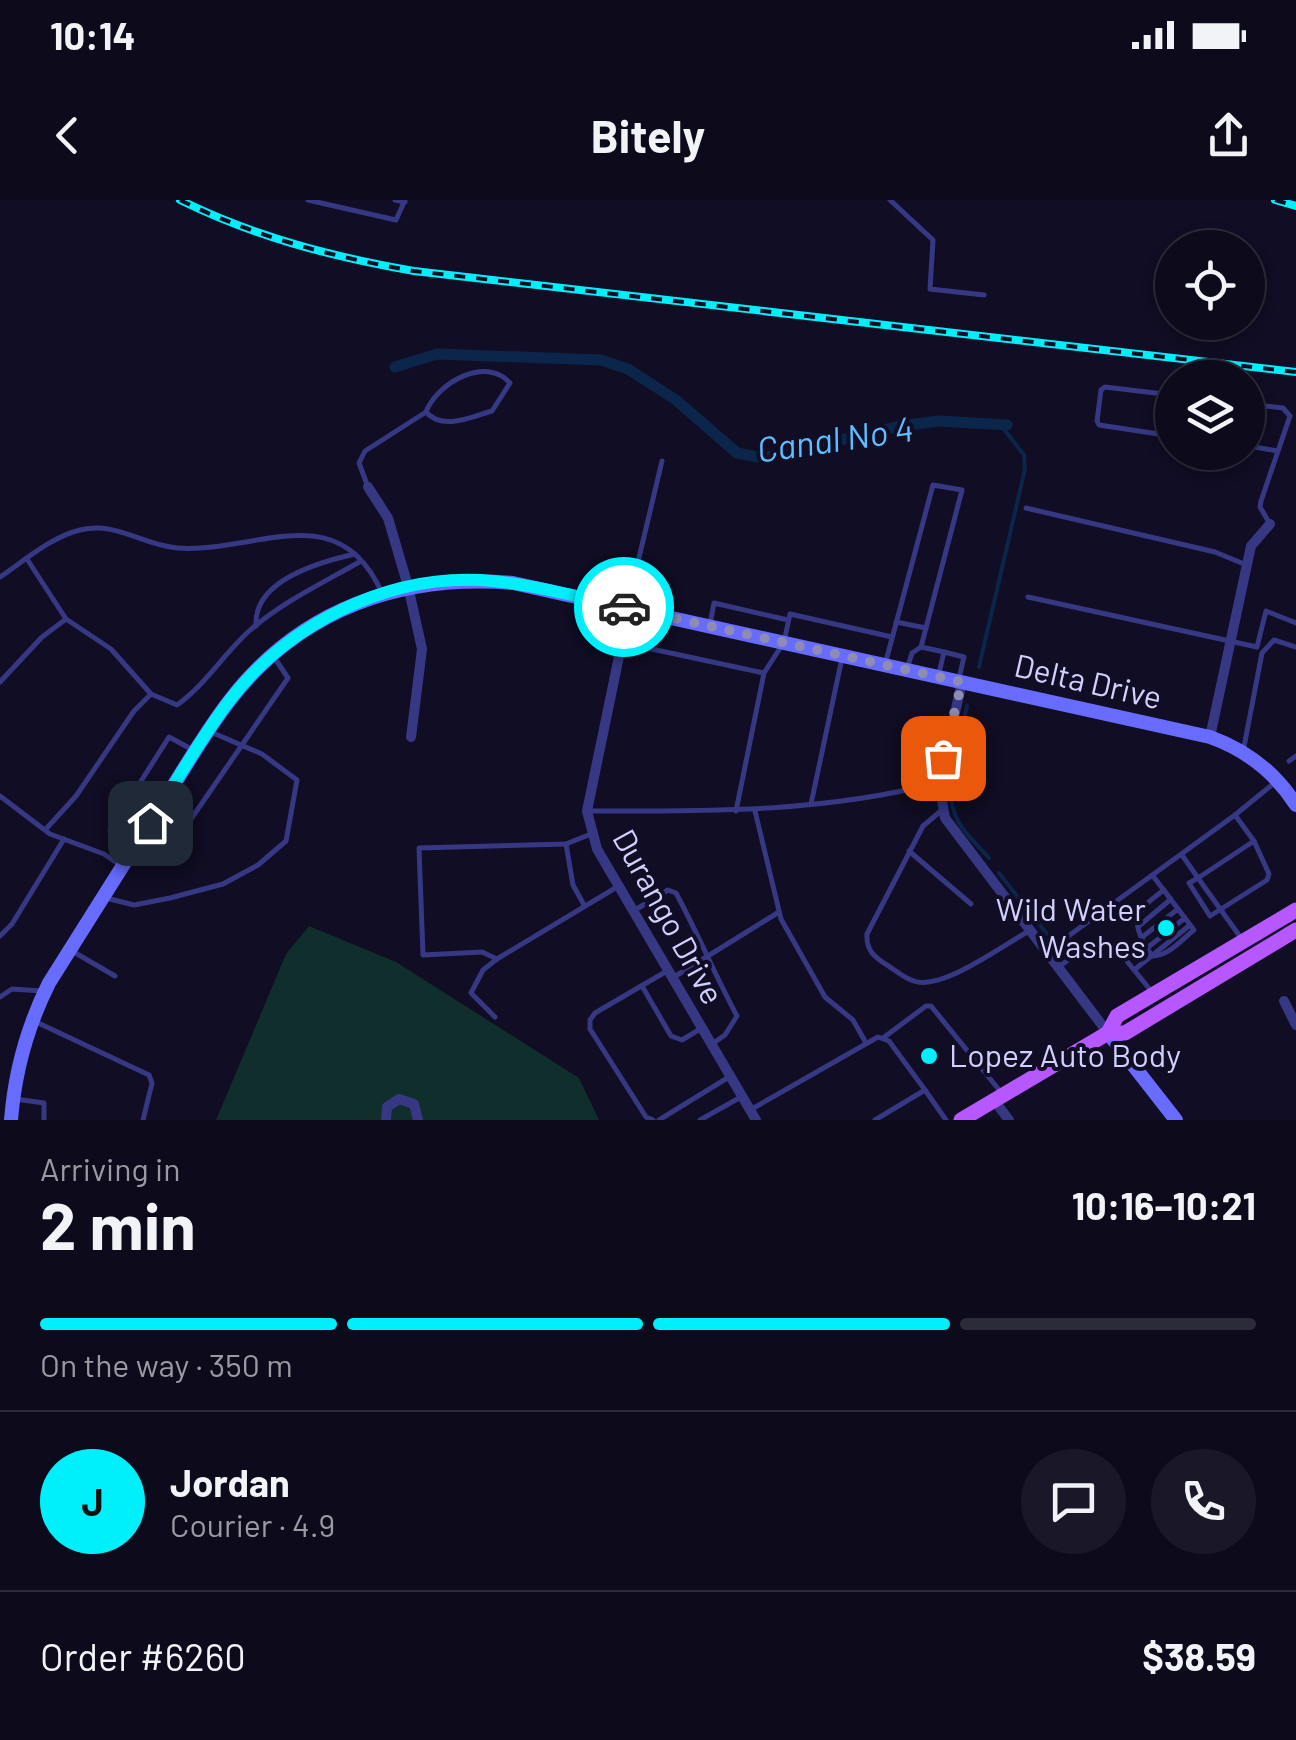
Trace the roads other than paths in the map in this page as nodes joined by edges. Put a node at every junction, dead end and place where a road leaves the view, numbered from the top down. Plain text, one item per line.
1 (308, 200) edge
2 (394, 200) edge
3 (890, 200) edge
4 (405, 201) edge
5 (984, 295) dead end
6 (1155, 393) edge
7 (1265, 407) edge
8 (426, 412) junction
9 (1155, 433) edge
10 (1265, 449) edge
11 (1278, 451) junction
12 (662, 461) dead end
13 (368, 487) joint
14 (1026, 508) dead end
15 (1270, 524) joint
16 (356, 554) junction
17 (26, 559) junction
18 (362, 561) junction
19 (1247, 565) junction
20 (0, 578) edge
21 (408, 586) junction
22 (382, 594) junction
23 (1028, 597) dead end
24 (628, 608) junction
25 (754, 612) junction
26 (66, 620) junction
27 (788, 620) junction
28 (896, 622) junction
29 (1296, 624) edge
30 (256, 626) junction
31 (710, 626) junction
32 (926, 628) junction
33 (749, 634) junction
34 (892, 637) junction
35 (784, 642) junction
36 (1230, 642) junction
37 (621, 643) junction
38 (921, 647) junction
39 (1296, 647) edge
40 (944, 652) junction
41 (272, 655) junction
42 (843, 655) junction
43 (885, 664) junction
44 (907, 670) junction
45 (764, 674) junction
46 (938, 676) junction
47 (960, 681) junction
48 (0, 682) edge
49 (151, 694) junction
50 (208, 731) junction
51 (411, 737) dead end
52 (1210, 737) junction
53 (240, 747) junction
54 (196, 752) junction
55 (1243, 752) junction
56 (1296, 756) edge
57 (1289, 761) dead end
58 (1278, 780) junction
59 (939, 783) junction
60 (0, 796) edge
61 (1294, 796) edge
62 (810, 805) junction
63 (755, 810) junction
64 (942, 810) junction
65 (587, 811) junction
66 (736, 811) junction
67 (1234, 815) junction
68 (150, 823) junction
69 (45, 830) junction
70 (591, 834) junction
71 (65, 839) junction
72 (1254, 841) junction
73 (566, 844) junction
74 (136, 846) junction
75 (910, 851) junction
76 (1239, 851) junction
77 (1181, 855) junction
78 (1226, 860) junction
79 (1245, 860) dead end
80 (123, 866) junction
81 (1231, 869) dead end
82 (1210, 870) junction
83 (1153, 876) junction
84 (1198, 878) junction
85 (1216, 878) dead end
86 (617, 886) junction
87 (1164, 890) junction
88 (103, 898) junction
89 (1171, 900) junction
90 (970, 904) dead end
91 (584, 905) junction
92 (1178, 909) junction
93 (1219, 910) junction
94 (1296, 910) edge
95 (632, 912) junction
96 (779, 912) junction
97 (1185, 918) junction
98 (1138, 928) junction
99 (1030, 930) junction
100 (1296, 930) edge
101 (0, 936) edge
102 (1141, 938) junction
103 (1242, 941) junction
104 (1147, 948) junction
105 (1117, 949) dead end
106 (70, 950) junction
107 (710, 954) junction
108 (1152, 956) junction
109 (497, 959) junction
110 (1058, 967) junction
111 (1134, 970) junction
112 (670, 975) junction
113 (115, 976) dead end
114 (642, 986) junction
115 (45, 991) junction
116 (1154, 994) junction
117 (0, 998) edge
118 (1284, 1001) dead end
119 (495, 1017) dead end
120 (31, 1019) junction
121 (1296, 1025) edge
122 (702, 1028) junction
123 (1108, 1033) junction
124 (883, 1038) junction
125 (866, 1043) junction
126 (711, 1044) junction
127 (730, 1077) junction
128 (925, 1090) junction
129 (741, 1096) junction
130 (999, 1097) junction
131 (13, 1099) junction
132 (753, 1115) edge
133 (12, 1120) edge
134 (44, 1120) edge
135 (143, 1120) edge
136 (386, 1120) edge
137 (418, 1120) edge
138 (656, 1120) edge
139 (700, 1120) edge
140 (874, 1120) edge
141 (946, 1120) edge
142 (961, 1120) edge
143 (1010, 1120) edge
144 (1176, 1120) edge

1 - 4 lane
2 - 4 lane
3 - 5 lane
6 - 9 lane
7 - 11 lane
8 - 8 lane
8 - 13 lane
10 - 11 lane
11 - 15 lane
12 - 24 lane
13 - 21 street
14 - 19 lane
15 - 19 street
16 - 17 lane
16 - 18 lane
16 - 30 lane
17 - 20 lane
17 - 26 lane
18 - 22 lane
18 - 30 lane
19 - 36 street
21 - 22 main road, Delta Drive
21 - 24 main road, Delta Drive
21 - 51 street
22 - 41 main road, Delta Drive
23 - 36 lane
24 - 31 main road, Delta Drive
24 - 37 street, Durango Drive
25 - 27 lane
25 - 31 lane
25 - 33 lane
26 - 48 lane
26 - 49 lane
27 - 34 lane
27 - 35 lane
28 - 32 lane
28 - 32 lane
28 - 34 lane
29 - 36 lane
30 - 49 lane
31 - 33 main road, Delta Drive
32 - 38 lane
33 - 35 main road, Delta Drive
34 - 43 lane
35 - 42 main road, Delta Drive
35 - 45 lane
36 - 52 street
37 - 45 lane
37 - 65 street, Durango Drive
38 - 40 lane
38 - 44 lane
39 - 55 lane
40 - 46 lane
40 - 47 lane
41 - 50 main road, Delta Drive
41 - 53 lane
42 - 43 main road, Delta Drive
42 - 62 lane
43 - 44 main road, Delta Drive
44 - 46 main road, Delta Drive
45 - 66 lane
46 - 47 main road, Delta Drive
47 - 52 main road, Delta Drive
47 - 59 street
49 - 69 lane
50 - 53 lane
50 - 54 main road, Delta Drive
52 - 55 main road, Delta Drive
53 - 68 lane
53 - 88 lane
54 - 68 main road, Delta Drive
54 - 74 lane
55 - 58 main road, Delta Drive
56 - 57 lane
58 - 61 main road, Delta Drive
58 - 67 lane
59 - 62 lane
59 - 64 street
60 - 69 lane
62 - 63 lane
63 - 66 lane
63 - 96 lane
64 - 75 lane
64 - 99 street
65 - 66 lane
65 - 70 street, Durango Drive
67 - 72 lane
67 - 77 lane
68 - 74 main road, Delta Drive
69 - 71 lane
70 - 73 lane
70 - 86 street, Durango Drive
71 - 80 lane
71 - 101 lane
72 - 76 lane
72 - 93 lane
73 - 91 lane
73 - 109 lane
74 - 80 main road, Delta Drive
75 - 90 lane
75 - 99 lane
76 - 78 lane
76 - 79 lane
77 - 83 lane
77 - 84 lane
78 - 81 lane
78 - 82 lane
80 - 88 main road, Delta Drive
82 - 84 lane
82 - 85 lane
83 - 87 lane
83 - 110 lane
84 - 93 lane
86 - 91 lane
86 - 95 street, Durango Drive
87 - 89 lane
87 - 98 lane
88 - 106 main road, Delta Drive
89 - 92 lane
89 - 98 lane
91 - 109 lane
92 - 97 lane
92 - 102 lane
93 - 103 lane
94 - 103 main road
95 - 107 lane
95 - 112 street, Durango Drive
96 - 107 lane
96 - 125 lane
97 - 104 lane
97 - 108 lane
98 - 102 lane
99 - 110 street
100 - 123 main road
102 - 104 lane
103 - 116 main road
104 - 108 lane
105 - 111 lane
106 - 113 lane
106 - 115 main road, Delta Drive
107 - 112 lane
107 - 126 lane
108 - 111 lane
109 - 119 lane
110 - 123 street
111 - 116 lane
112 - 114 lane
112 - 122 street, Durango Drive
114 - 122 lane
114 - 138 lane
115 - 117 lane
115 - 120 main road, Delta Drive
116 - 123 main road
118 - 121 street
120 - 131 main road, Delta Drive
120 - 135 lane
122 - 126 street, Durango Drive
123 - 130 main road
123 - 144 main road
124 - 125 lane
124 - 128 lane
124 - 130 lane
125 - 132 lane
126 - 127 street, Durango Drive
127 - 129 street, Durango Drive
127 - 138 lane
128 - 140 lane
128 - 141 lane
129 - 132 street, Durango Drive
129 - 139 lane
130 - 142 main road
130 - 143 street
131 - 133 main road, Delta Drive
131 - 134 lane
136 - 137 street

